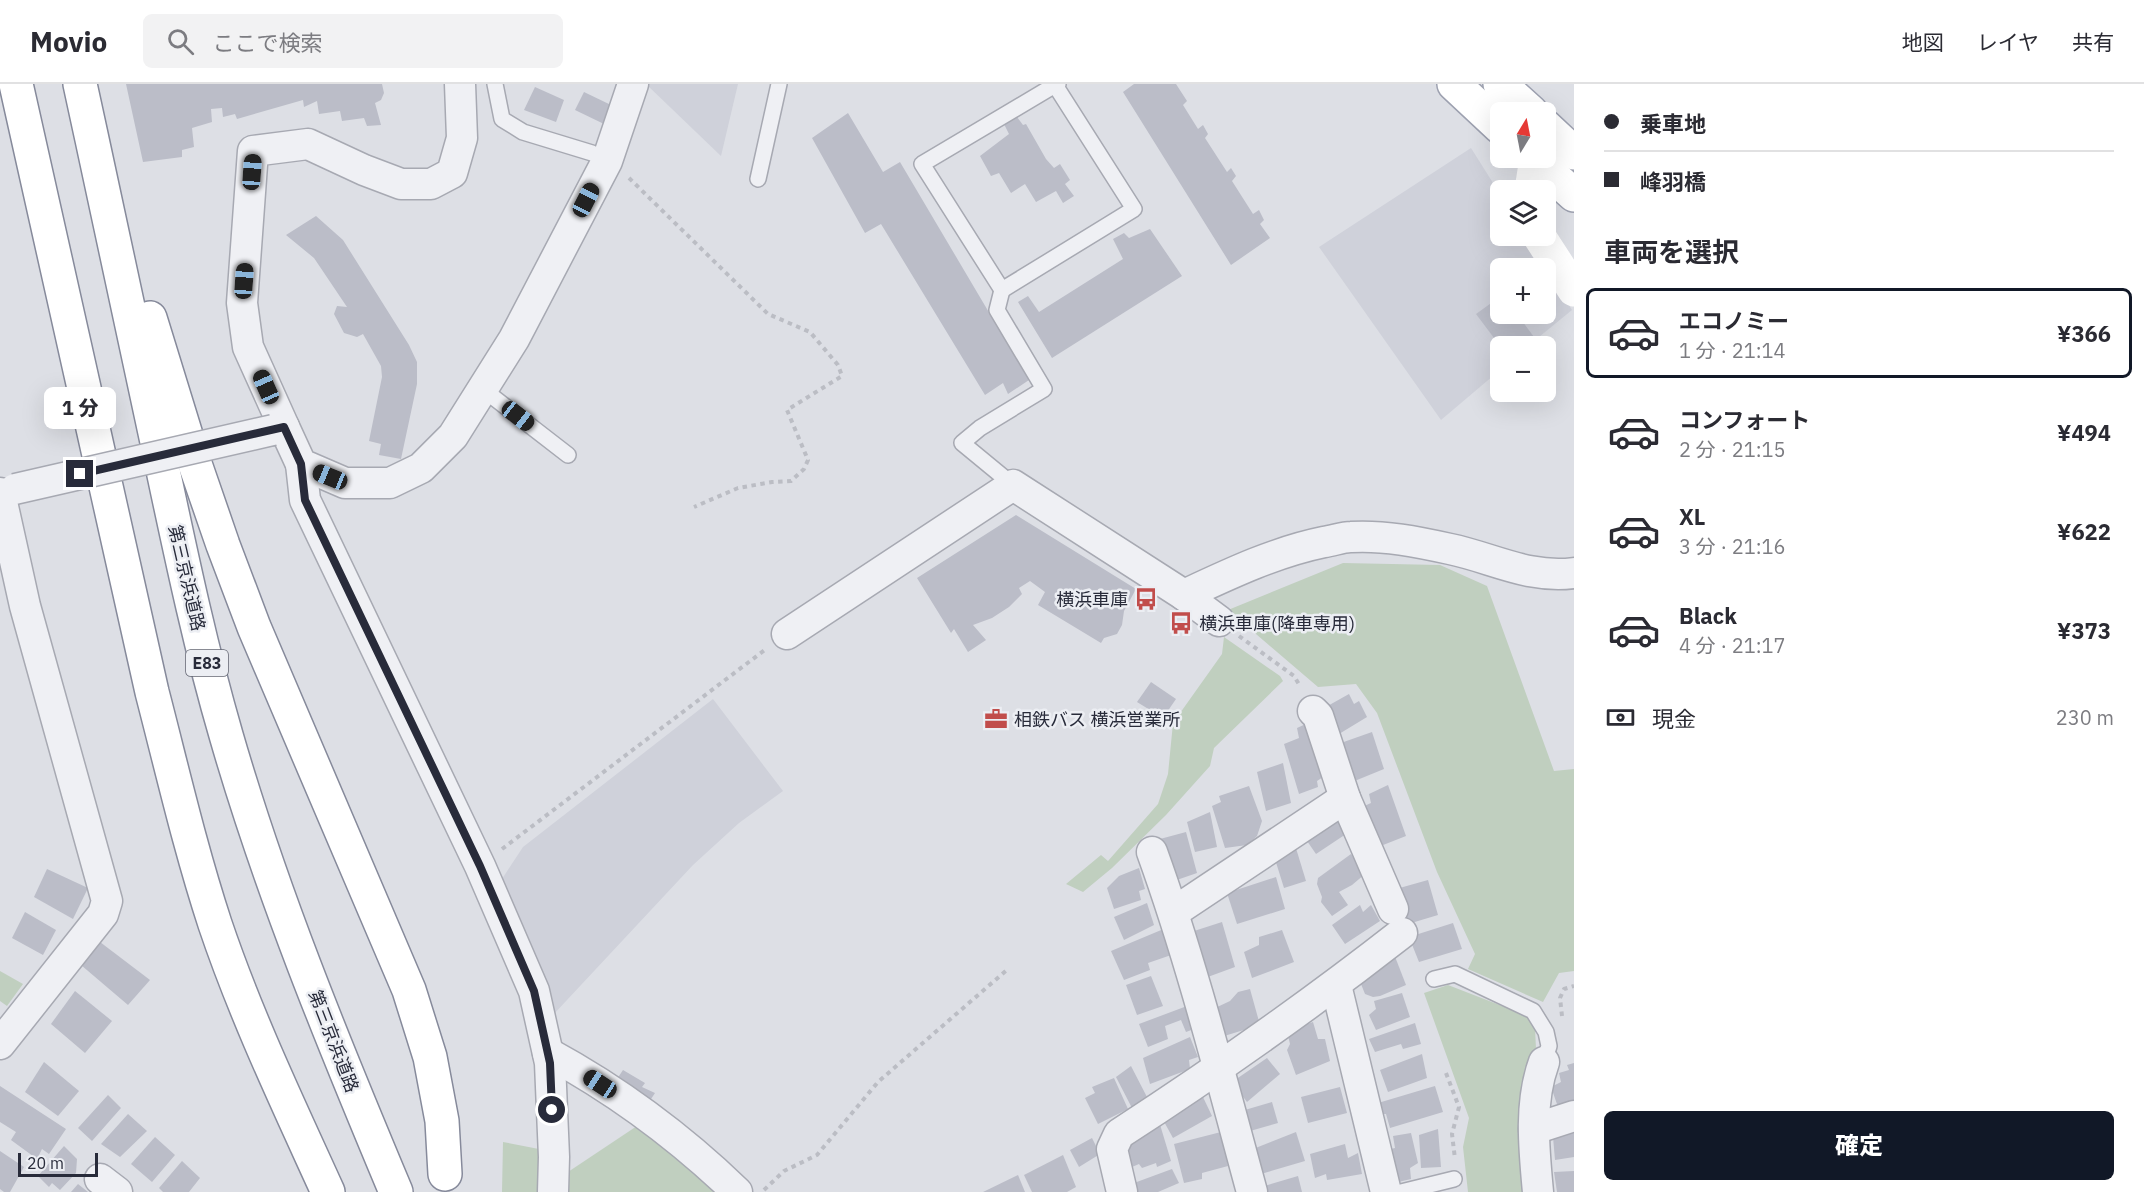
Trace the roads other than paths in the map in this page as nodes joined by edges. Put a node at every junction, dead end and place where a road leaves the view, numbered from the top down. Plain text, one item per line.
1 (16, 84) edge
2 (460, 84) edge
3 (495, 84) edge
4 (633, 84) edge
5 (779, 84) edge
6 (1454, 84) edge
7 (1500, 84) edge
8 (1057, 85) edge
9 (83, 99) edge
10 (1520, 102) edge
11 (1490, 118) edge
12 (607, 159) junction
13 (1556, 165) edge
14 (758, 179) dead end
15 (1574, 195) edge
16 (1545, 246) edge
17 (1002, 290) junction
18 (1574, 290) edge
19 (484, 390) junction
20 (278, 429) junction
21 (568, 455) dead end
22 (301, 464) junction
23 (1013, 485) junction
24 (5, 491) edge
25 (1574, 573) edge
26 (1184, 595) junction
27 (1219, 621) road end
28 (786, 634) road end
29 (1313, 711) road end
30 (177, 789) junction
31 (1345, 798) junction
32 (1152, 852) dead end
33 (1174, 912) junction
34 (1434, 979) dead end
35 (1336, 985) junction
36 (0, 1044) edge
37 (548, 1053) junction
38 (1544, 1062) joint
39 (1219, 1069) junction
40 (1574, 1116) edge
41 (1534, 1129) junction
42 (445, 1174) dead end
43 (1455, 1181) edge
44 (306, 1192) edge
45 (328, 1192) edge
46 (396, 1192) edge
47 (553, 1192) edge
48 (737, 1192) edge
49 (1122, 1192) edge
50 (1252, 1192) edge
51 (1386, 1192) edge
52 (1401, 1192) edge
53 (1538, 1192) edge

1 - 30 main road
2 - 20 street
3 - 12 lane
4 - 12 street
5 - 14 lane
6 - 11 main road
7 - 10 main road
8 - 17 lane
8 - 17 lane
9 - 42 main road, E83
9 - 46 main road, 第三京浜道路 / E83
12 - 19 street
13 - 15 main road
16 - 18 main road
17 - 23 lane
19 - 21 lane
19 - 22 street
20 - 22 street
20 - 24 street, bridge
22 - 37 street
23 - 26 street
23 - 28 street
24 - 36 street
25 - 26 street
26 - 27 street
29 - 31 street
30 - 44 main road
30 - 45 main road
31 - 33 street
31 - 35 street
32 - 33 street
33 - 39 street
34 - 38 lane
35 - 39 street
35 - 51 street
37 - 47 street
37 - 48 street
38 - 41 street
39 - 49 street
39 - 50 street
40 - 41 street
41 - 53 street
43 - 52 lane

